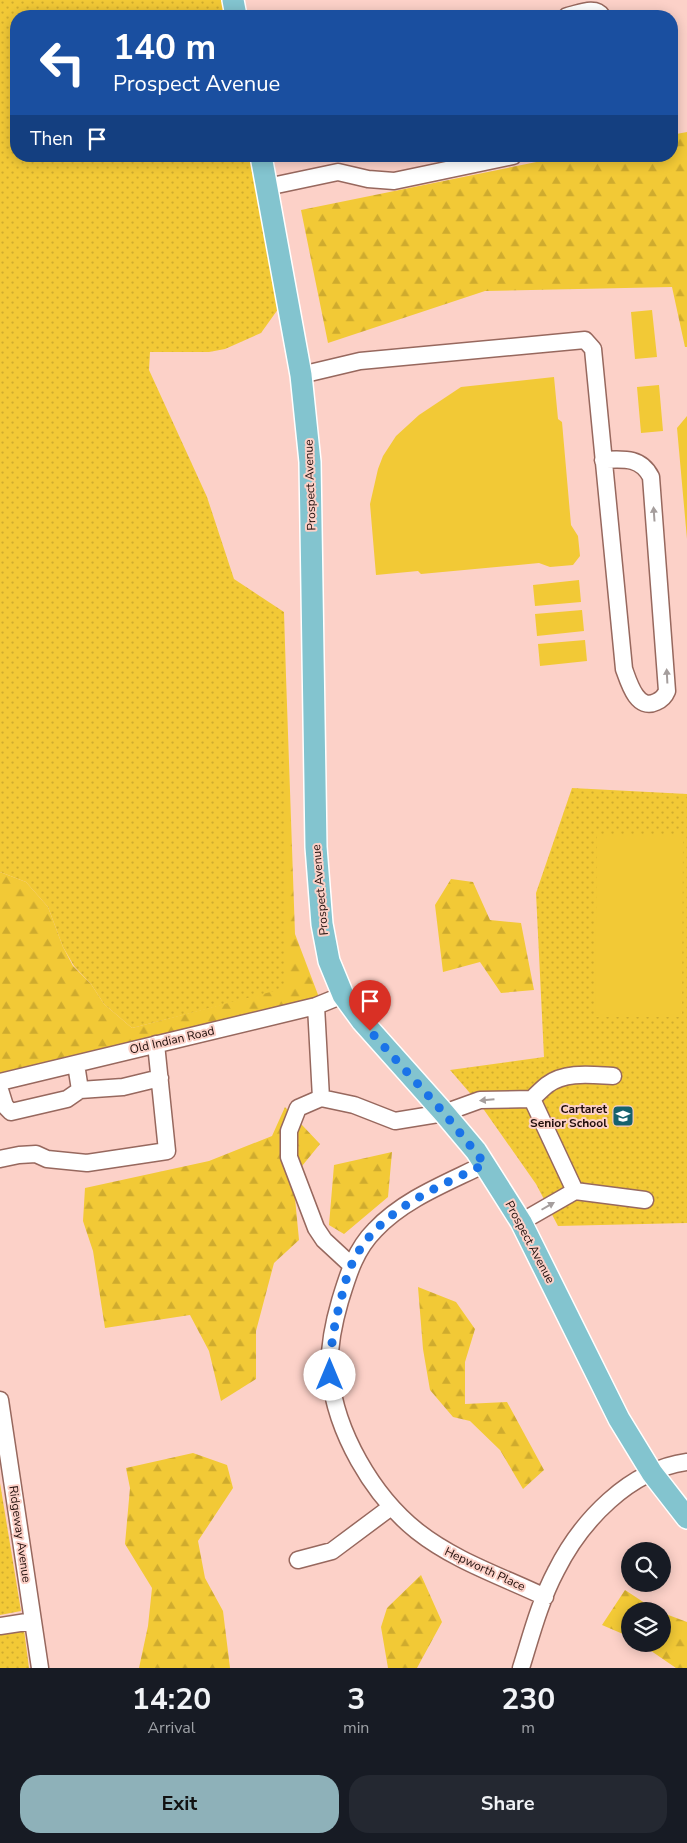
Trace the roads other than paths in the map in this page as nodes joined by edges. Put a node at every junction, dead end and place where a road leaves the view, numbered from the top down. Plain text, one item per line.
1 (262, 162) edge
2 (483, 162) edge
3 (267, 187) junction
4 (301, 375) junction
5 (604, 460) junction
6 (343, 995) junction
7 (316, 1006) junction
8 (156, 1044) junction
9 (76, 1064) junction
10 (613, 1076) dead end
11 (160, 1078) junction
12 (0, 1082) edge
13 (0, 1090) edge
14 (80, 1090) junction
15 (321, 1098) junction
16 (532, 1099) junction
17 (444, 1113) junction
18 (0, 1159) edge
19 (485, 1164) junction
20 (575, 1190) junction
21 (646, 1200) dead end
22 (521, 1222) junction
23 (351, 1266) junction
24 (0, 1400) edge
25 (687, 1462) edge
26 (5, 1465) edge
27 (652, 1473) junction
28 (391, 1507) junction
29 (687, 1518) edge
30 (298, 1560) dead end
31 (544, 1597) junction
32 (33, 1622) junction
33 (0, 1626) edge
34 (526, 1665) edge
35 (40, 1668) edge

1 - 3 main road, Prospect Avenue
2 - 3 street
3 - 4 main road, Prospect Avenue
4 - 5 street
4 - 6 main road, Prospect Avenue
5 -> 5 street
6 - 7 street, Old Indian Road
6 - 17 main road, Prospect Avenue
7 - 8 street, Old Indian Road
7 - 15 street
8 - 9 street, Old Indian Road
8 - 11 street
9 - 12 street, Old Indian Road
9 - 14 street
10 - 16 street
11 - 14 street
11 - 18 street
13 - 14 street
15 - 17 street
15 - 23 street
16 -> 17 street
16 - 20 street
17 - 19 main road, Prospect Avenue
19 - 22 main road, Prospect Avenue
19 - 23 street, Hepworth Place
20 - 21 street
22 -> 20 street
22 - 27 main road, Prospect Avenue
23 - 28 street, Hepworth Place
24 - 26 street, Ridgeway Avenue
25 - 27 street
26 - 32 street, Ridgeway Avenue
27 - 29 main road, Prospect Avenue
27 - 31 street
28 - 30 street
28 - 31 street, Hepworth Place
31 - 34 street
32 - 33 street
32 - 35 street, Ridgeway Avenue

